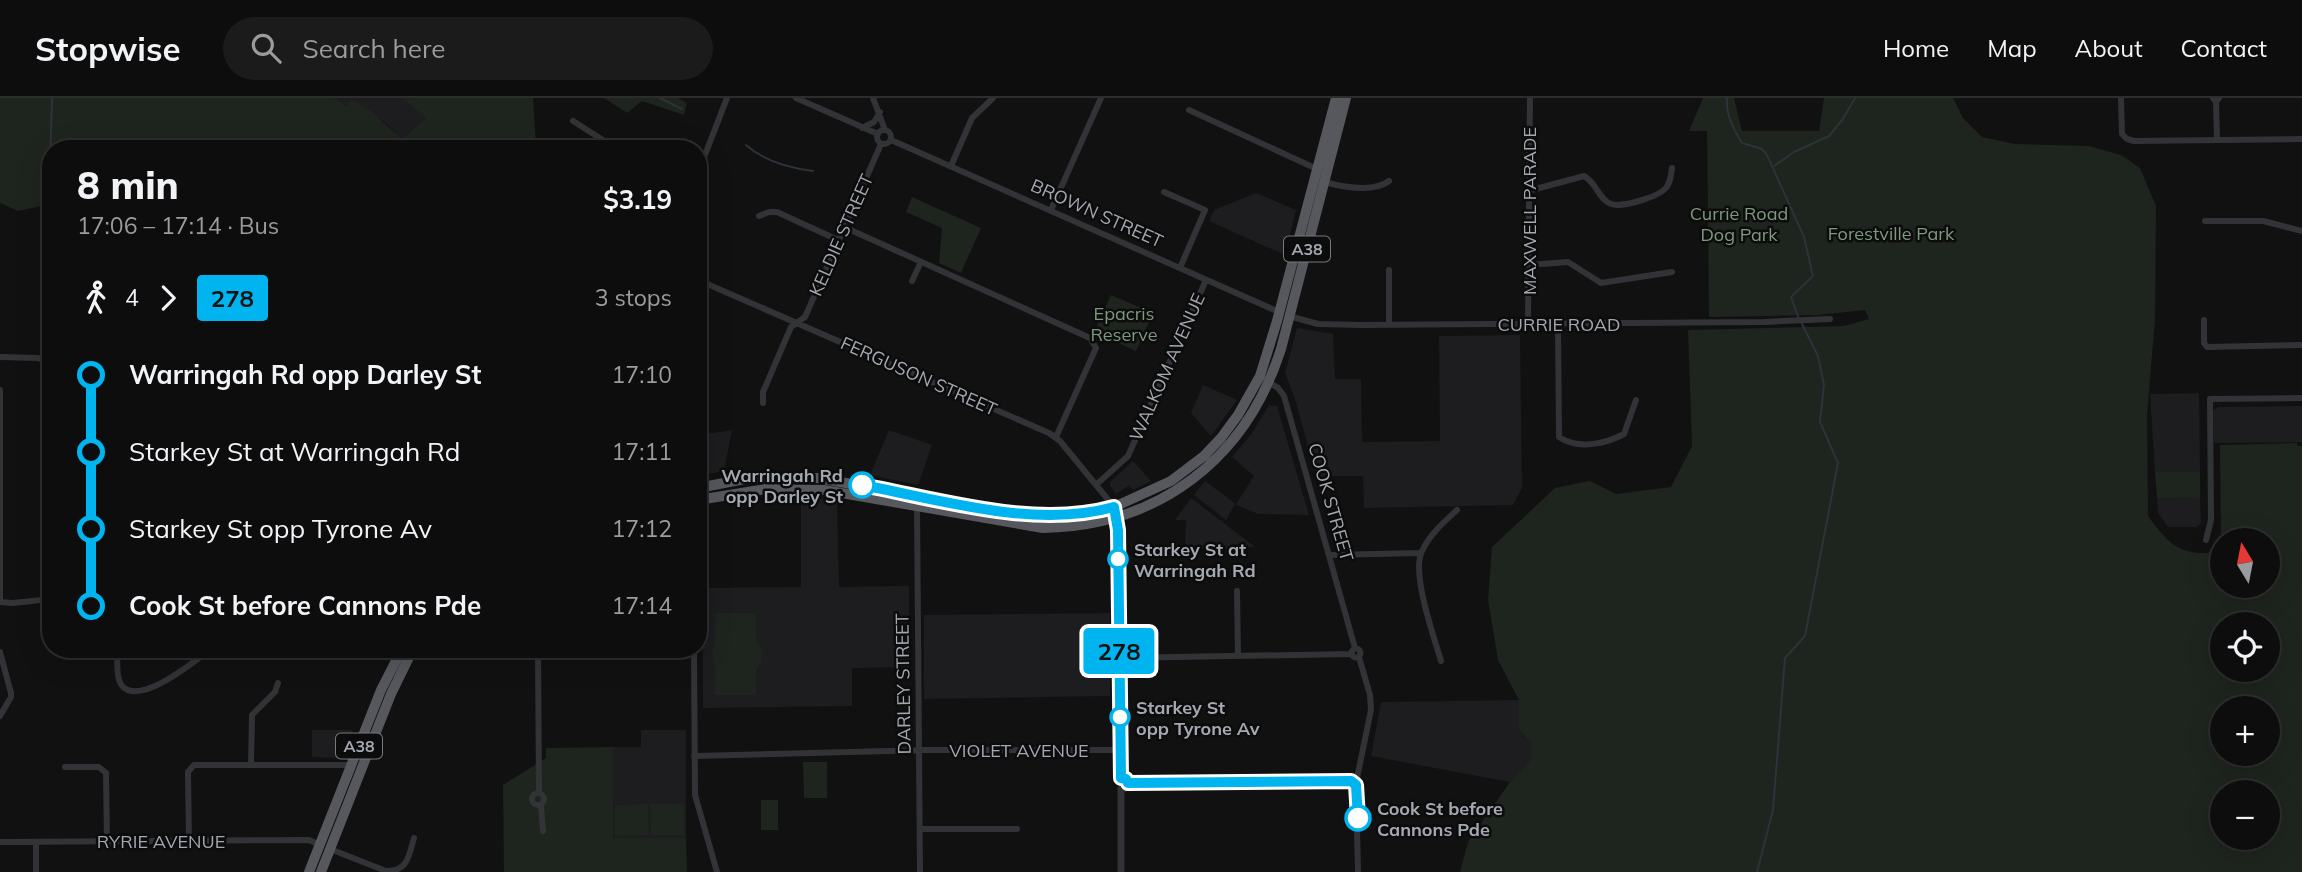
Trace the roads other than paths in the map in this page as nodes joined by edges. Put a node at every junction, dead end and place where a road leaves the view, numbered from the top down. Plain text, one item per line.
1 (727, 98) edge
2 (796, 98) edge
3 (873, 98) edge
4 (993, 98) edge
5 (1101, 98) edge
6 (1336, 98) edge
7 (1346, 98) edge
8 (1530, 98) edge
9 (2121, 98) edge
10 (2216, 99) edge
11 (1189, 110) dead end
12 (880, 113) junction
13 (573, 121) dead end
14 (862, 128) junction
15 (881, 132) junction
16 (2302, 139) edge
17 (603, 140) edge
18 (891, 140) junction
19 (2217, 140) junction
20 (881, 144) junction
21 (707, 150) edge
22 (951, 166) junction
23 (1672, 168) dead end
24 (1320, 176) junction
25 (1389, 181) dead end
26 (1528, 191) junction
27 (1164, 192) dead end
28 (1051, 210) junction
29 (759, 216) dead end
30 (2206, 221) dead end
31 (844, 227) junction
32 (2302, 230) edge
33 (838, 240) junction
34 (921, 262) junction
35 (1528, 265) junction
36 (1180, 268) junction
37 (1389, 270) dead end
38 (1672, 272) dead end
39 (1206, 280) junction
40 (912, 281) dead end
41 (707, 284) edge
42 (1284, 314) junction
43 (1830, 320) dead end
44 (2204, 320) dead end
45 (797, 322) junction
46 (1528, 323) junction
47 (1559, 324) junction
48 (1389, 325) junction
49 (2302, 345) edge
50 (0, 357) edge
51 (42, 360) edge
52 (1264, 379) junction
53 (0, 390) edge
54 (2302, 398) edge
55 (1636, 400) dead end
56 (763, 403) dead end
57 (1056, 437) junction
58 (1097, 484) junction
59 (707, 486) edge
60 (917, 495) junction
61 (707, 498) edge
62 (916, 507) junction
63 (1114, 507) junction
64 (1457, 510) dead end
65 (1117, 519) junction
66 (2206, 540) dead end
67 (1420, 553) junction
68 (1330, 555) junction
69 (1237, 590) dead end
70 (0, 600) edge
71 (42, 600) edge
72 (0, 652) edge
73 (1355, 653) junction
74 (1238, 656) junction
75 (118, 658) edge
76 (198, 658) edge
77 (397, 658) edge
78 (409, 658) edge
79 (538, 658) edge
80 (694, 658) edge
81 (1119, 658) junction
82 (1441, 661) dead end
83 (278, 683) dead end
84 (0, 716) edge
85 (1120, 750) junction
86 (919, 752) junction
87 (694, 756) junction
88 (251, 764) junction
89 (352, 765) junction
90 (65, 767) dead end
91 (1355, 781) junction
92 (1125, 786) junction
93 (1017, 829) dead end
94 (920, 830) junction
95 (543, 831) dead end
96 (414, 838) dead end
97 (189, 841) junction
98 (0, 842) edge
99 (36, 842) junction
100 (107, 842) junction
101 (325, 847) junction
102 (36, 872) edge
103 (309, 872) edge
104 (321, 872) edge
105 (717, 872) edge
106 (920, 872) edge
107 (1121, 872) edge
108 (1358, 872) edge

1 - 21 street
2 - 14 street
3 - 12 street
4 - 22 street
5 - 28 street
6 - 24 highway, A38
7 - 24 highway, A38
8 - 26 street, MAXWELL PARADE
9 - 19 street
10 - 19 street
11 - 24 street
12 - 14 street
12 - 15 street
13 - 17 street
14 - 15 street
15 - 18 street
15 - 20 street
16 - 19 street
18 - 20 street
18 - 22 street, BROWN STREET
20 - 31 street, KELDIE STREET
22 - 28 street, BROWN STREET
23 - 26 street
24 - 25 street
24 - 42 highway, A38
26 - 35 street, MAXWELL PARADE
27 - 36 street
28 - 36 street, BROWN STREET
29 - 33 street
30 - 32 street
31 - 33 street, KELDIE STREET
31 - 34 street
33 - 45 street, KELDIE STREET
34 - 40 street
34 - 57 street
35 - 38 street
35 - 46 street, MAXWELL PARADE
36 - 39 street, BROWN STREET
37 - 48 street
39 - 42 street, BROWN STREET
39 - 58 street, WALKOM AVENUE
41 - 45 street, FERGUSON STREET
42 - 48 street, CURRIE ROAD
42 - 52 highway, A38
43 - 47 street, CURRIE ROAD
44 - 49 street
45 - 56 street, KELDIE STREET
45 - 57 street, FERGUSON STREET
46 - 47 street, CURRIE ROAD
46 - 48 street, CURRIE ROAD
47 - 55 street
50 - 51 street
52 - 63 highway, A38
52 - 65 highway, A38
52 - 68 street, COOK STREET
53 - 70 street
54 - 66 street
57 - 58 street, FERGUSON STREET
58 - 63 street, FERGUSON STREET
59 - 60 highway, A38
60 - 62 highway, DARLEY STREET
60 - 63 highway, A38
61 - 62 highway, A38
62 - 65 highway, A38
62 - 86 street, DARLEY STREET
63 - 65 highway
64 - 67 street
65 - 81 street
67 - 68 street
67 - 82 street
68 - 73 street, COOK STREET
69 - 74 street
70 - 71 street
72 - 84 street
73 - 74 street
73 - 91 street, COOK STREET
74 - 81 street
75 - 76 street
77 - 89 highway, A38
78 - 101 highway, A38
79 - 95 street
80 - 87 street
81 - 85 street
83 - 88 street
85 - 86 street, VIOLET AVENUE
85 - 92 street
86 - 87 street, VIOLET AVENUE
86 - 94 street, DARLEY STREET
87 - 105 street
88 - 89 street
88 - 97 street
89 - 101 highway, A38
90 - 100 street
91 - 92 street
91 - 108 street, COOK STREET
92 - 107 street
93 - 94 street
94 - 106 street, DARLEY STREET
96 - 101 street, RYRIE AVENUE
97 - 100 street, RYRIE AVENUE
97 - 101 street, RYRIE AVENUE
98 - 99 street, RYRIE AVENUE
99 - 100 street, RYRIE AVENUE
99 - 102 street
101 - 103 highway, A38
101 - 104 highway, A38

